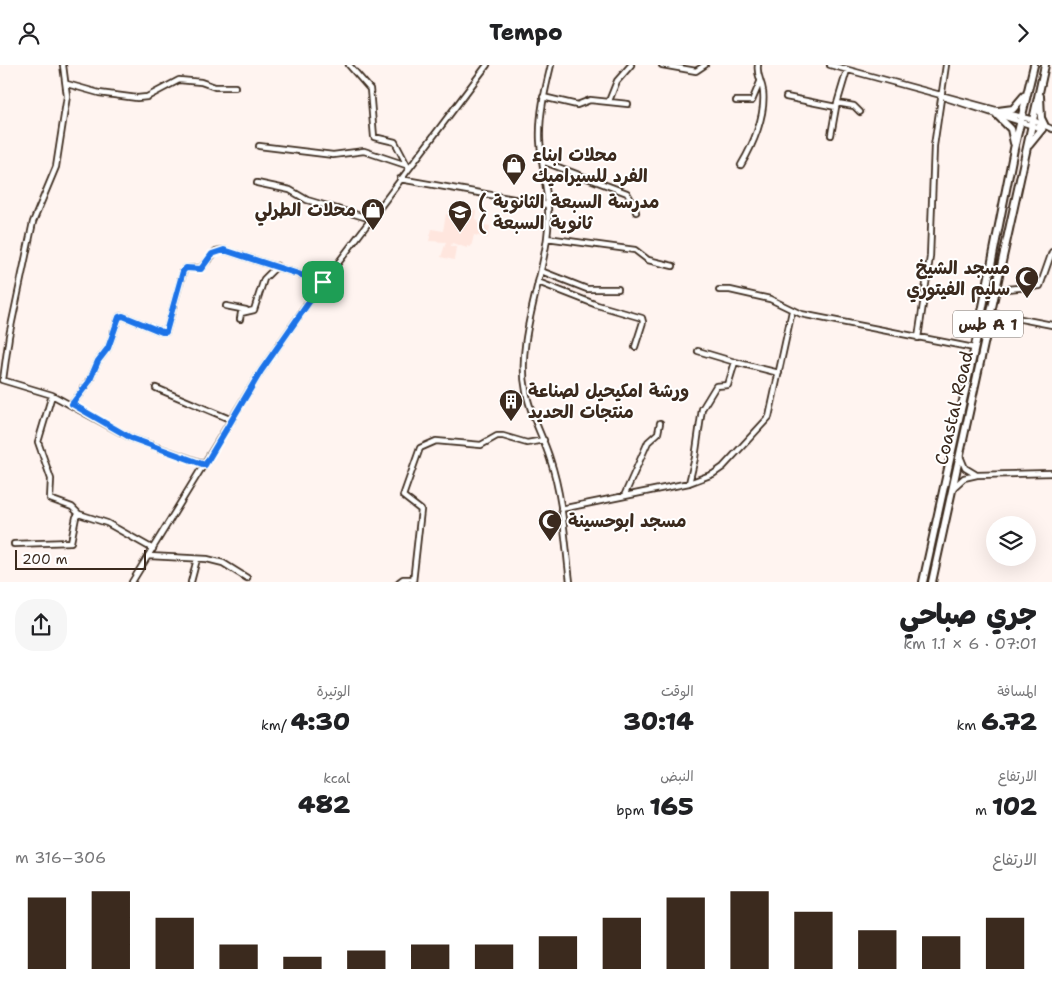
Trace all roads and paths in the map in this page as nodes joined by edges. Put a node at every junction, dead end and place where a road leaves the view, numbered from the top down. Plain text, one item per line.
1 (63, 65) edge
2 (349, 65) edge
3 (487, 65) edge
4 (551, 65) edge
5 (631, 65) edge
6 (662, 65) edge
7 (705, 65) edge
8 (758, 65) edge
9 (830, 65) edge
10 (851, 65) edge
11 (946, 65) edge
12 (1034, 65) edge
13 (1045, 65) edge
14 (848, 70) junction
15 (760, 82) junction
16 (67, 84) junction
17 (235, 87) dead end
18 (1040, 89) junction
19 (1028, 91) junction
20 (938, 95) junction
21 (543, 97) junction
22 (786, 97) dead end
23 (609, 101) junction
24 (736, 101) dead end
25 (628, 104) dead end
26 (837, 105) junction
27 (860, 112) dead end
28 (997, 113) junction
29 (1021, 120) junction
30 (1032, 123) junction
31 (1046, 127) edge
32 (831, 135) dead end
33 (259, 145) dead end
34 (1027, 148) junction
35 (1014, 149) junction
36 (542, 161) junction
37 (741, 165) dead end
38 (408, 167) junction
39 (400, 179) junction
40 (257, 183) dead end
41 (548, 205) junction
42 (636, 212) dead end
43 (371, 219) junction
44 (547, 238) junction
45 (1052, 252) edge
46 (277, 266) junction
47 (674, 266) dead end
48 (541, 271) junction
49 (323, 282) junction
50 (538, 283) junction
51 (618, 289) dead end
52 (719, 290) dead end
53 (995, 290) junction
54 (226, 305) dead end
55 (246, 310) junction
56 (792, 311) junction
57 (990, 313) junction
58 (240, 319) dead end
59 (1052, 325) edge
60 (918, 338) junction
61 (635, 347) dead end
62 (974, 348) junction
63 (698, 351) dead end
64 (735, 362) junction
65 (779, 373) junction
66 (1, 380) edge
67 (156, 388) dead end
68 (965, 394) junction
69 (52, 395) junction
70 (974, 395) junction
71 (72, 404) junction
72 (232, 419) junction
73 (660, 423) dead end
74 (544, 440) junction
75 (959, 455) junction
76 (205, 465) junction
77 (1052, 473) edge
78 (977, 475) junction
79 (689, 483) junction
80 (952, 489) junction
81 (624, 496) junction
82 (561, 509) junction
83 (79, 514) junction
84 (14, 544) dead end
85 (154, 549) junction
86 (149, 556) junction
87 (197, 559) junction
88 (248, 577) dead end
89 (413, 580) edge
90 (132, 582) edge
91 (191, 582) edge
92 (399, 582) edge
93 (570, 582) edge
94 (923, 582) edge
95 (932, 582) edge

1 - 16 street
2 - 38 street
3 - 38 street
4 - 21 street
5 - 23 street
6 - 7 street
8 - 15 street
9 - 14 street
10 - 14 street
11 - 20 street
12 - 19 highway, Coastal Road / طس A 1
13 - 18 highway, Coastal Road / طس A 1
14 - 20 street
14 - 26 street
15 - 24 street
15 - 37 street
16 - 17 street
16 - 66 street
18 - 30 highway, Coastal Road / طس A 1
18 - 31 highway
19 - 28 highway
19 - 29 highway, Coastal Road / طس A 1
20 - 28 street
20 - 60 street
21 - 23 street
21 - 36 street
22 - 26 street
23 - 25 street
26 - 27 street
26 - 32 street
28 - 29 street
28 - 35 highway
29 - 30 street
29 - 35 highway, Coastal Road / طس A 1
30 - 31 street
30 - 34 highway, Coastal Road / طس A 1
31 - 34 highway
33 - 38 street
34 - 53 highway, Coastal Road / طس A 1
35 - 62 highway, Coastal Road / طس A 1
36 - 41 street
36 - 42 street
38 - 39 street
39 - 41 street
39 - 43 street
40 - 43 street
41 - 44 street
43 - 49 street
44 - 47 street
44 - 48 street
45 - 53 street
46 - 49 street
46 - 55 street
46 - 71 street
48 - 50 street
48 - 51 street
49 - 72 street
50 - 61 street
50 - 74 street
52 - 56 street
53 - 57 highway, Coastal Road / طس A 1
54 - 55 street
55 - 58 street
56 - 60 street
56 - 65 street
57 - 59 street
57 - 70 highway, Coastal Road / طس A 1
60 - 62 street
62 - 68 highway, Coastal Road / طس A 1
63 - 64 street
64 - 65 street
64 - 79 street
65 - 79 street
66 - 69 street
67 - 72 street
68 - 70 highway
68 - 94 highway, Coastal Road / طس A 1
69 - 71 street
69 - 83 street
70 - 75 highway, Coastal Road / طس A 1
71 - 76 street
72 - 76 street
73 - 81 street
74 - 82 street
74 - 89 street
75 - 78 street
75 - 80 highway, Coastal Road / طس A 1
76 - 85 street
77 - 78 street
78 - 80 street
79 - 81 street
80 - 95 highway, Coastal Road / طس A 1
81 - 82 street
82 - 93 street
83 - 84 street
83 - 85 street
85 - 86 street
86 - 87 street
86 - 90 street
87 - 88 street
87 - 91 street
89 - 92 street

